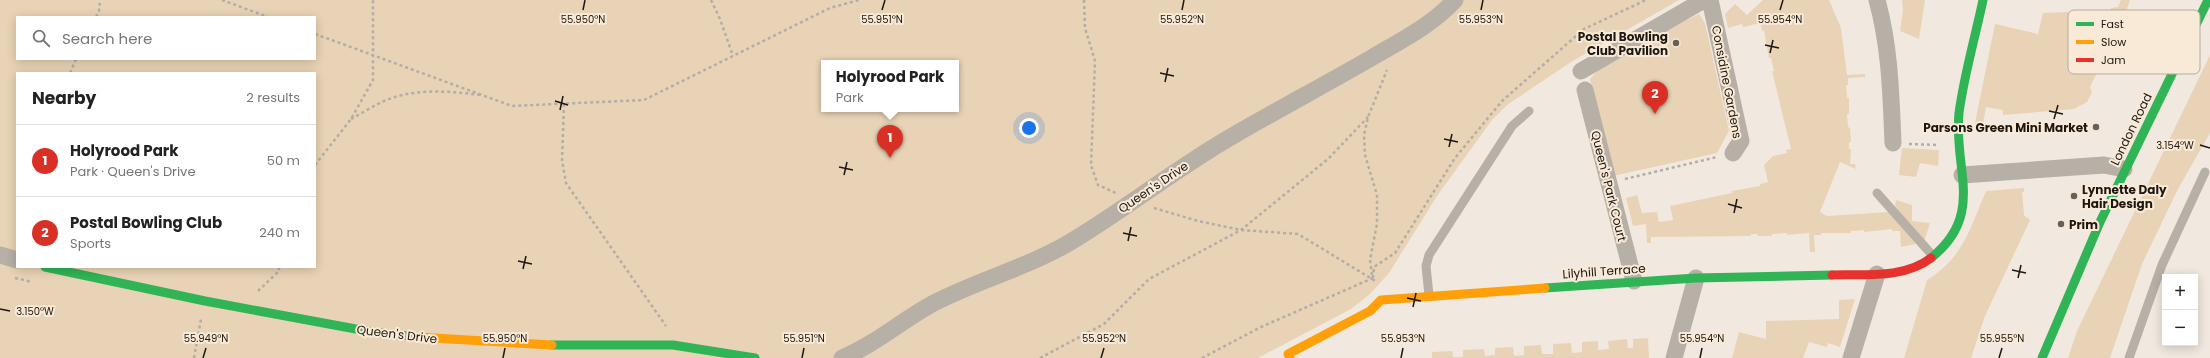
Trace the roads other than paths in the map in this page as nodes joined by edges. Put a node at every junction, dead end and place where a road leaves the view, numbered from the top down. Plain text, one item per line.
1 (1455, 0) edge
2 (1704, 0) edge
3 (1710, 0) edge
4 (1877, 0) edge
5 (1983, 0) edge
6 (2208, 0) edge
7 (2200, 16) edge
8 (1581, 71) dead end
9 (2171, 74) edge
10 (1585, 90) dead end
11 (1529, 111) dead end
12 (1893, 143) road end
13 (1733, 153) road end
14 (2124, 169) junction
15 (2205, 172) dead end
16 (1962, 175) junction
17 (1877, 193) dead end
18 (0, 255) edge
19 (1933, 256) junction
20 (16, 260) edge
21 (49, 268) edge
22 (1877, 274) junction
23 (1696, 278) junction
24 (1634, 281) junction
25 (1429, 295) junction
26 (1289, 356) edge
27 (755, 358) edge
28 (842, 358) edge
29 (1674, 358) edge
30 (1851, 358) edge
31 (2042, 358) edge
32 (2130, 358) edge

1 - 28 street, Queen's Drive
2 - 8 street
3 - 13 street, Considine Gardens
4 - 12 street
5 - 16 street
6 - 7 street, London Road
9 - 14 street, London Road
10 - 24 street, Queen's Park Court
11 - 25 lane
14 - 16 street
14 - 31 street, London Road
15 - 32 lane
16 - 19 street
17 - 19 lane
18 - 20 street
19 - 22 street, Lilyhill Terrace
21 - 27 street, Queen's Drive
22 - 23 street, Lilyhill Terrace
22 - 30 street
23 - 24 street, Lilyhill Terrace
23 - 29 street
24 - 25 street, Lilyhill Terrace
25 - 26 street, Lilyhill Terrace

